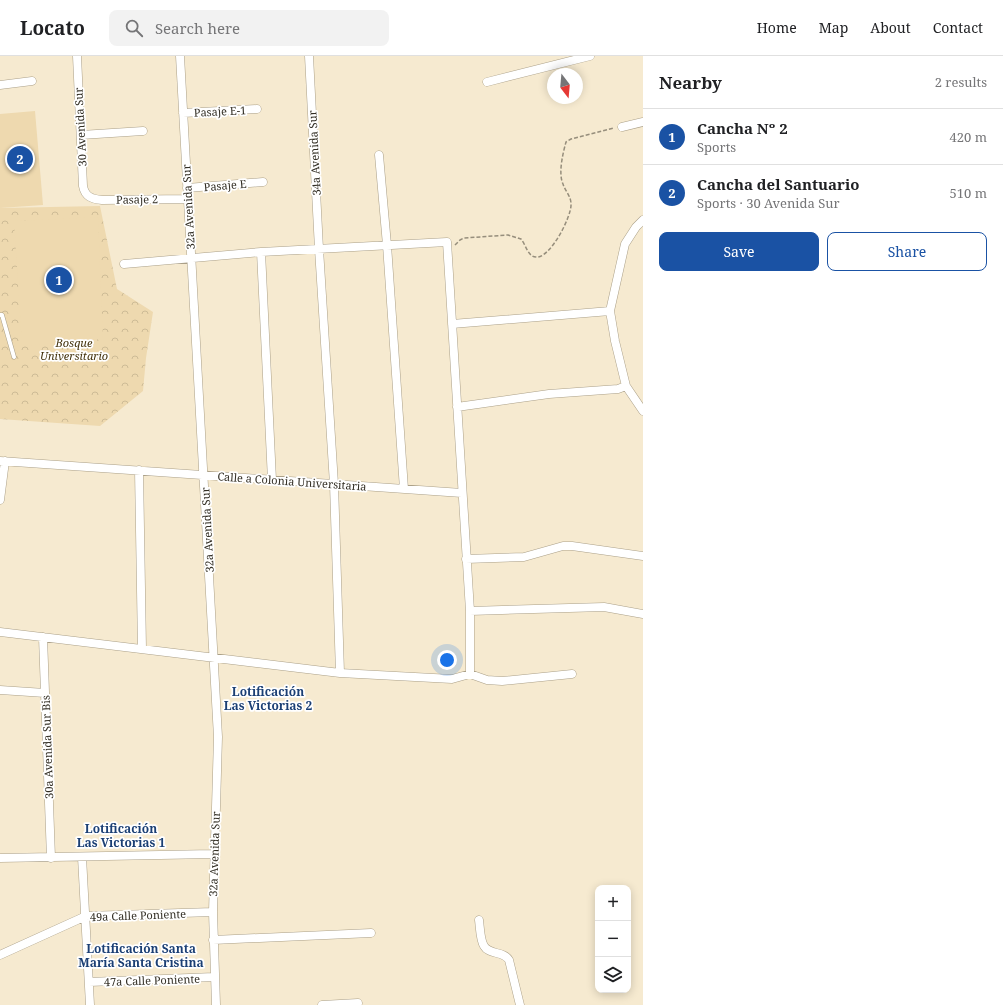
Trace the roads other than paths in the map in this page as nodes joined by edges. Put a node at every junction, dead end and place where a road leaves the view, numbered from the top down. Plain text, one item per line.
1 (77, 56) edge
2 (180, 56) edge
3 (309, 56) edge
4 (590, 56) edge
5 (32, 82) dead end
6 (487, 82) dead end
7 (0, 85) edge
8 (257, 109) dead end
9 (183, 113) junction
10 (643, 122) edge
11 (622, 127) road end
12 (143, 131) dead end
13 (81, 135) junction
14 (379, 155) dead end
15 (263, 182) dead end
16 (188, 188) junction
17 (87, 196) joint
18 (188, 198) junction
19 (643, 220) edge
20 (387, 245) junction
21 (319, 249) junction
22 (261, 252) junction
23 (191, 259) junction
24 (124, 264) dead end
25 (610, 311) junction
26 (0, 315) edge
27 (452, 324) junction
28 (14, 358) dead end
29 (626, 386) junction
30 (457, 407) junction
31 (643, 411) edge
32 (2, 461) edge
33 (139, 470) junction
34 (204, 475) junction
35 (272, 480) junction
36 (334, 484) junction
37 (404, 489) junction
38 (462, 493) junction
39 (0, 500) edge
40 (643, 556) edge
41 (466, 558) junction
42 (470, 612) junction
43 (643, 614) edge
44 (0, 632) edge
45 (43, 637) junction
46 (142, 649) junction
47 (214, 658) junction
48 (340, 673) junction
49 (470, 674) junction
50 (572, 674) dead end
51 (0, 690) edge
52 (45, 693) junction
53 (213, 854) junction
54 (82, 857) junction
55 (0, 858) edge
56 (51, 858) junction
57 (213, 912) junction
58 (86, 916) junction
59 (479, 920) dead end
60 (371, 933) dead end
61 (213, 940) junction
62 (0, 954) edge
63 (214, 977) junction
64 (89, 982) junction
65 (358, 1003) dead end
66 (90, 1005) edge
67 (216, 1005) edge
68 (322, 1005) edge
69 (520, 1005) edge

1 - 13 street, 30 Avenida Sur
2 - 9 street, 32a Avenida Sur
3 - 21 street, 34a Avenida Sur
4 - 6 street
5 - 7 street
8 - 9 street, Pasaje E-1
9 - 16 street, 32a Avenida Sur
10 - 11 street
12 - 13 street
13 - 17 street, 30 Avenida Sur
14 - 20 street
15 - 16 street, Pasaje E
16 - 18 street, 32a Avenida Sur
17 - 18 street, Pasaje 2
18 - 23 street, 32a Avenida Sur
19 - 25 street
20 - 21 street
20 - 27 street
20 - 37 street
21 - 22 street
21 - 36 street, 34a Avenida Sur
22 - 23 street
22 - 35 street
23 - 24 street
23 - 34 street, 32a Avenida Sur
25 - 27 street
25 - 29 street
26 - 28 lane
27 - 30 street
29 - 30 street
29 - 31 street
30 - 38 street
32 - 33 street, Calle a Colonia Universitaria
32 - 39 street
33 - 34 street, Calle a Colonia Universitaria
33 - 46 street
34 - 35 street, Calle a Colonia Universitaria
34 - 47 street, 32a Avenida Sur
35 - 36 street, Calle a Colonia Universitaria
36 - 37 street, Calle a Colonia Universitaria
36 - 48 street, 34a Avenida Sur
37 - 38 street, Calle a Colonia Universitaria
38 - 41 street
40 - 41 street
41 - 42 street
42 - 43 street
42 - 49 street
44 - 45 street
45 - 46 street
45 - 52 street, 30a Avenida Sur Bis
46 - 47 street
47 - 48 street
47 - 53 street, 32a Avenida Sur
48 - 49 street
49 - 50 street
51 - 52 street
52 - 56 street, 30a Avenida Sur Bis
53 - 54 street
53 - 57 street, 32a Avenida Sur
54 - 56 street
54 - 58 street
55 - 56 street
57 - 58 street, 49a Calle Poniente
57 - 61 street, 32a Avenida Sur
58 - 62 street, 49a Calle Poniente
58 - 64 street
59 - 69 street
60 - 61 street
61 - 63 street, 32a Avenida Sur
63 - 64 street, 47a Calle Poniente
63 - 67 street, 32a Avenida Sur
64 - 66 street
65 - 68 street

